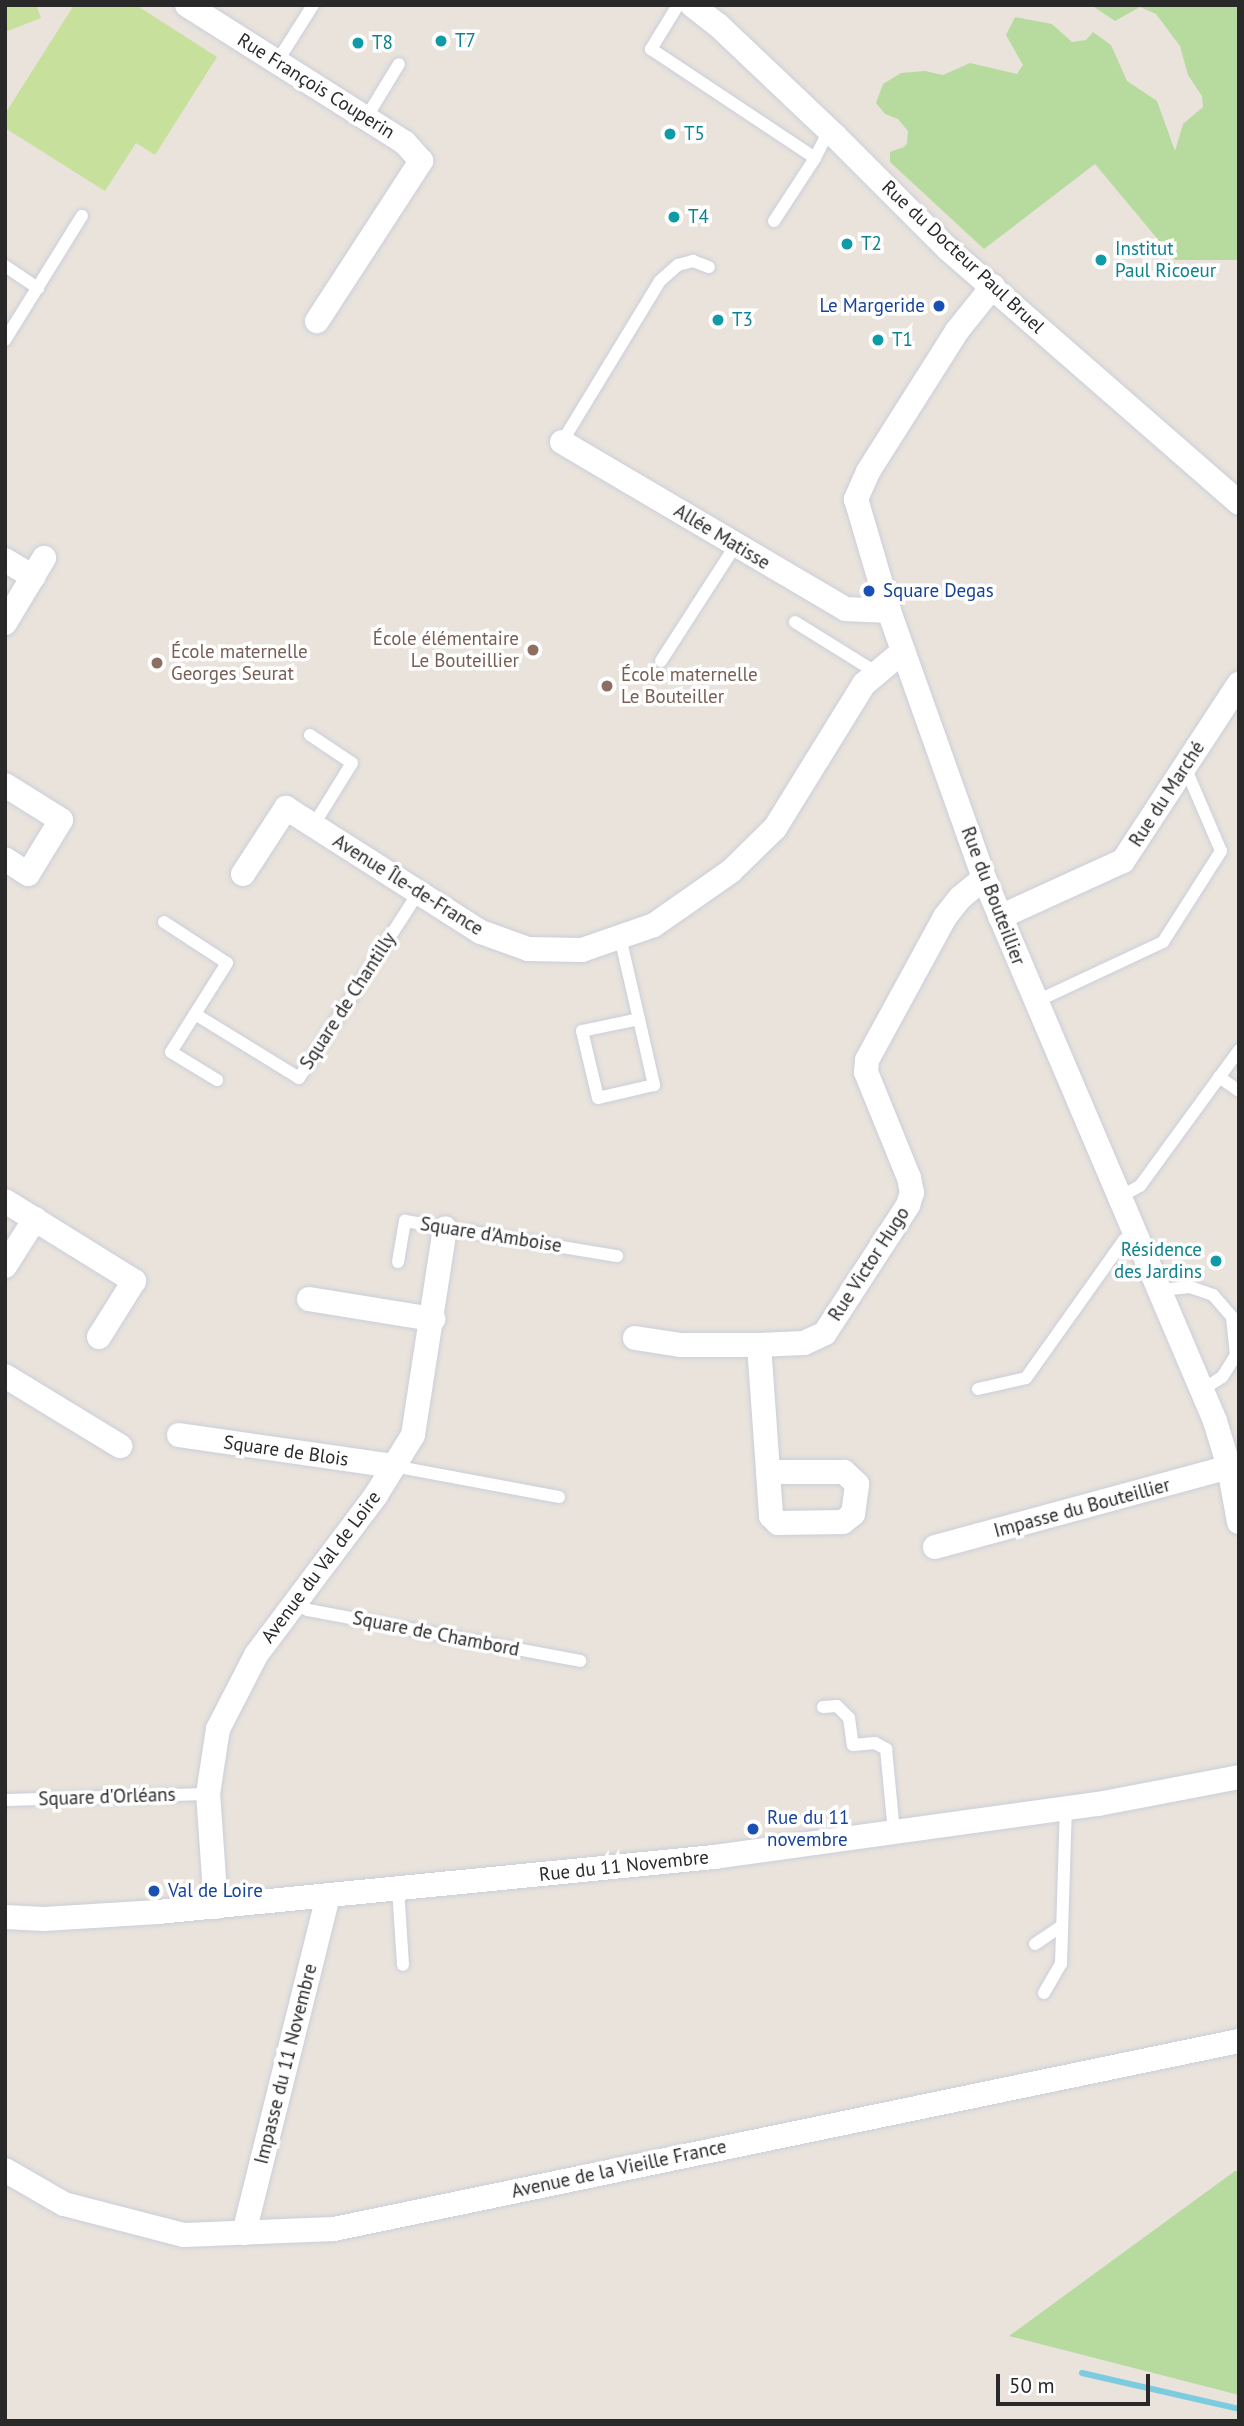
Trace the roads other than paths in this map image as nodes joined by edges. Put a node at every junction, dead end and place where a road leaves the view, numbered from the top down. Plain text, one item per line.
1 (187, 5) edge
2 (313, 5) edge
3 (678, 5) edge
4 (692, 5) edge
5 (277, 62) junction
6 (399, 64) dead end
7 (366, 118) junction
8 (829, 131) junction
9 (815, 159) junction
10 (82, 216) dead end
11 (774, 221) dead end
12 (5, 266) edge
13 (709, 267) dead end
14 (993, 286) junction
15 (38, 288) junction
16 (317, 321) dead end
17 (5, 340) edge
18 (562, 442) joint
19 (1239, 503) edge
20 (735, 546) junction
21 (5, 560) edge
22 (889, 611) junction
23 (795, 622) dead end
24 (5, 623) edge
25 (903, 651) junction
26 (662, 661) dead end
27 (877, 673) junction
28 (1239, 684) edge
29 (310, 735) dead end
30 (1185, 767) junction
31 (5, 785) edge
32 (313, 826) junction
33 (5, 859) edge
34 (243, 874) dead end
35 (984, 878) junction
36 (418, 893) junction
37 (1000, 917) junction
38 (164, 922) dead end
39 (620, 937) junction
40 (1035, 1002) junction
41 (195, 1014) junction
42 (639, 1019) junction
43 (1239, 1050) edge
44 (1219, 1077) junction
45 (217, 1080) dead end
46 (1239, 1091) edge
47 (1120, 1197) junction
48 (5, 1201) edge
49 (35, 1219) junction
50 (445, 1228) junction
51 (1136, 1234) junction
52 (617, 1256) dead end
53 (398, 1262) dead end
54 (5, 1266) edge
55 (1161, 1290) junction
56 (309, 1299) dead end
57 (433, 1319) junction
58 (99, 1337) dead end
59 (635, 1338) dead end
60 (759, 1345) junction
61 (5, 1376) edge
62 (978, 1389) dead end
63 (1202, 1390) junction
64 (179, 1435) dead end
65 (120, 1446) dead end
66 (393, 1466) junction
67 (1229, 1468) junction
68 (768, 1472) dead end
69 (559, 1497) dead end
70 (1239, 1522) edge
71 (935, 1547) dead end
72 (294, 1604) junction
73 (580, 1661) dead end
74 (823, 1707) dead end
75 (1239, 1777) edge
76 (208, 1794) junction
77 (5, 1800) edge
78 (1066, 1808) junction
79 (894, 1832) junction
80 (398, 1889) junction
81 (328, 1896) junction
82 (216, 1907) junction
83 (5, 1917) edge
84 (1062, 1926) junction
85 (1035, 1944) dead end
86 (403, 1965) dead end
87 (1044, 1993) dead end
88 (1239, 2041) edge
89 (5, 2170) edge
90 (244, 2233) junction

1 - 5 street, Rue François Couperin
2 - 5 lane
3 - 9 lane
4 - 8 street, Rue du Docteur Paul Bruel
5 - 7 street, Rue François Couperin
6 - 7 lane
7 - 16 street, Rue François Couperin
8 - 9 lane
8 - 14 street, Rue du Docteur Paul Bruel
9 - 11 lane
10 - 15 lane
12 - 15 lane
13 - 18 lane
14 - 19 street, Rue du Docteur Paul Bruel
14 - 22 street, Rue du Bouteillier
15 - 17 lane
18 - 20 street, Allée Matisse
20 - 22 street, Allée Matisse
20 - 26 lane
21 - 24 street
22 - 25 street, Rue du Bouteillier
23 - 27 lane
25 - 27 street, Avenue Île-de-France
25 - 35 street, Rue du Bouteillier
27 - 39 street, Avenue Île-de-France
28 - 30 street, Rue du Marché
29 - 32 lane
30 - 37 street, Rue du Marché
30 - 40 lane
31 - 33 street
32 - 34 street, Avenue Île-de-France
32 - 36 street, Avenue Île-de-France
35 - 37 street, Rue du Bouteillier
35 - 60 street, Rue Victor Hugo
36 - 39 street, Avenue Île-de-France
36 - 41 lane, Square de Chantilly
37 - 40 street, Rue du Bouteillier
38 - 41 lane
39 - 42 lane
40 - 47 street, Rue du Bouteillier
41 - 45 lane
42 - 42 lane
43 - 44 lane
44 - 46 lane
44 - 47 lane
47 - 51 street, Rue du Bouteillier
48 - 49 street
49 - 54 street
49 - 58 street
50 - 52 lane, Square d'Amboise
50 - 53 lane, Square d'Amboise
50 - 57 street, Avenue du Val de Loire
51 - 55 street, Rue du Bouteillier
51 - 62 lane
55 - 63 street, Rue du Bouteillier
55 - 63 lane
56 - 57 street
57 - 66 street, Avenue du Val de Loire
59 - 60 street, Rue Victor Hugo
60 - 68 street
61 - 65 street
63 - 67 street, Rue du Bouteillier
64 - 66 street, Square de Blois
66 - 69 lane
66 - 72 street, Avenue du Val de Loire
67 - 70 street, Rue du Bouteillier
67 - 71 street, Impasse du Bouteillier
72 - 73 lane, Square de Chambord
72 - 76 street, Avenue du Val de Loire
74 - 79 lane
75 - 78 street, Rue du 11 Novembre
76 - 77 lane, Square d'Orléans
76 - 82 street, Avenue du Val de Loire
78 - 79 street, Rue du 11 Novembre
78 - 84 lane
79 - 80 street, Rue du 11 Novembre
80 - 81 street, Rue du 11 Novembre
80 - 86 lane
81 - 82 street, Rue du 11 Novembre
81 - 90 street, Impasse du 11 Novembre
82 - 83 street, Rue du 11 Novembre
84 - 85 lane
84 - 87 lane
88 - 90 street, Avenue de la Vieille France
89 - 90 street, Avenue de la Vieille France

